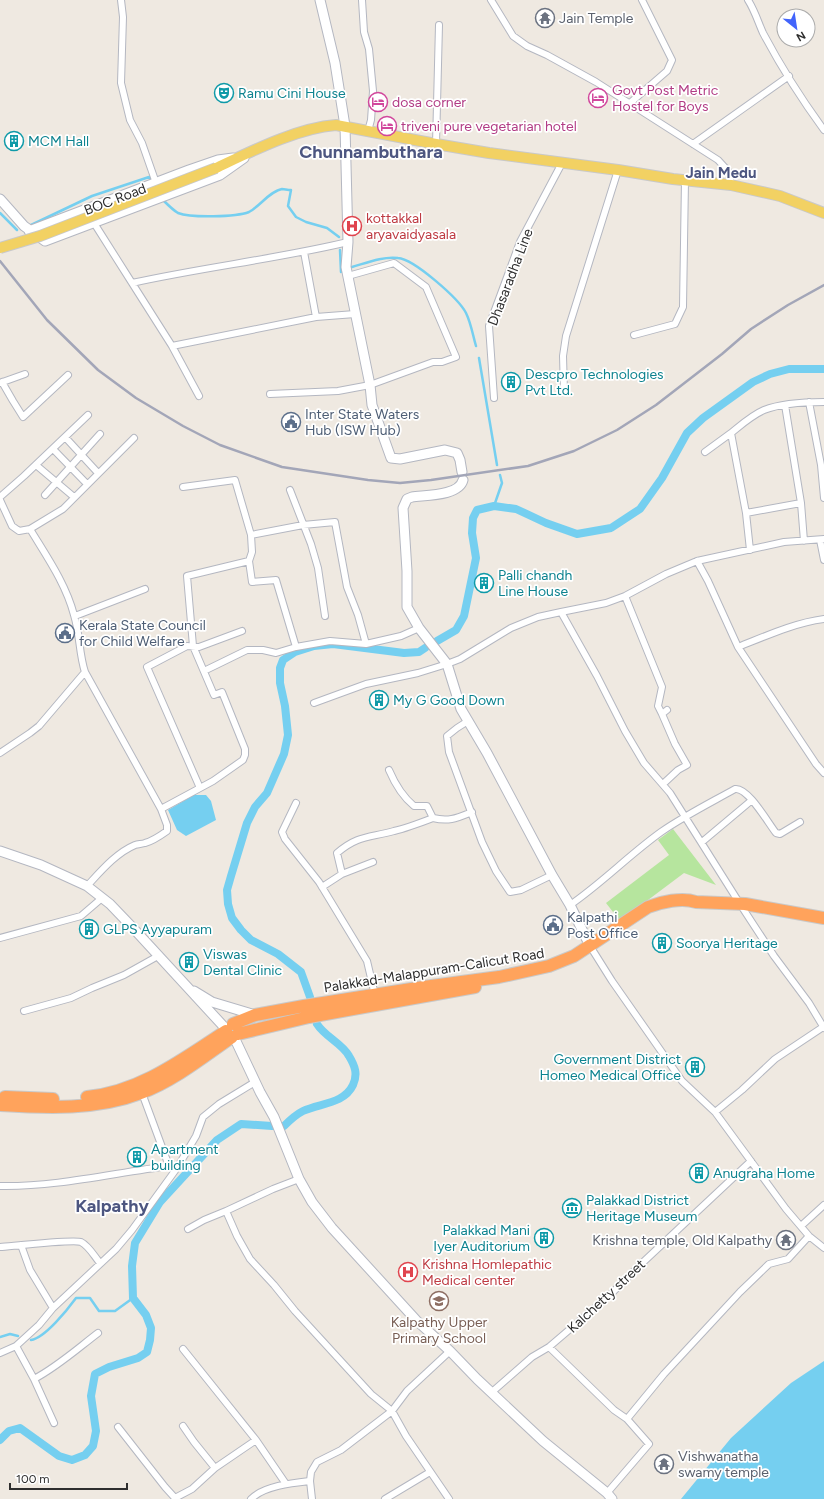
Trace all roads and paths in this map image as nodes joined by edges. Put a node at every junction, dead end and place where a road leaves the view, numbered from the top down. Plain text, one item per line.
1 (121, 0) edge
2 (320, 0) edge
3 (362, 0) edge
4 (491, 0) edge
5 (642, 0) edge
6 (748, 0) edge
7 (439, 25) dead end
8 (789, 76) junction
9 (630, 103) junction
10 (345, 126) junction
11 (824, 130) edge
12 (368, 131) junction
13 (436, 144) junction
14 (693, 144) junction
15 (258, 148) junction
16 (242, 156) junction
17 (562, 163) junction
18 (618, 170) junction
19 (685, 180) junction
20 (156, 183) junction
21 (731, 185) junction
22 (0, 199) edge
23 (824, 213) edge
24 (94, 223) junction
25 (30, 231) junction
26 (348, 242) junction
27 (0, 248) edge
28 (304, 252) junction
29 (348, 276) junction
30 (132, 283) junction
31 (355, 314) junction
32 (316, 317) junction
33 (634, 335) dead end
34 (172, 346) junction
35 (25, 374) dead end
36 (68, 375) dead end
37 (1, 383) edge
38 (370, 386) junction
39 (564, 391) dead end
40 (270, 394) dead end
41 (199, 396) dead end
42 (494, 398) dead end
43 (809, 402) junction
44 (824, 402) edge
45 (785, 405) junction
46 (88, 415) dead end
47 (731, 433) junction
48 (100, 434) dead end
49 (65, 437) junction
50 (134, 438) dead end
51 (53, 449) junction
52 (705, 452) dead end
53 (81, 454) junction
54 (36, 465) junction
55 (70, 467) junction
56 (98, 473) junction
57 (56, 482) junction
58 (87, 484) junction
59 (183, 487) dead end
60 (290, 490) dead end
61 (45, 495) dead end
62 (74, 497) junction
63 (824, 498) edge
64 (0, 499) edge
65 (801, 503) junction
66 (746, 513) junction
67 (303, 524) junction
68 (30, 529) junction
69 (251, 535) junction
70 (822, 540) edge
71 (804, 541) junction
72 (750, 550) junction
73 (824, 560) edge
74 (697, 561) junction
75 (249, 562) junction
76 (144, 589) dead end
77 (625, 596) junction
78 (561, 612) junction
79 (75, 616) junction
80 (325, 616) dead end
81 (824, 619) edge
82 (419, 628) junction
83 (242, 631) dead end
84 (366, 644) junction
85 (193, 646) junction
86 (296, 647) junction
87 (738, 647) junction
88 (447, 664) junction
89 (204, 671) junction
90 (84, 672) junction
91 (314, 703) dead end
92 (667, 710) dead end
93 (662, 714) junction
94 (468, 721) junction
95 (0, 753) edge
96 (389, 770) dead end
97 (824, 773) edge
98 (663, 784) junction
99 (200, 788) junction
100 (752, 800) junction
101 (296, 803) dead end
102 (161, 809) junction
103 (472, 812) junction
104 (685, 817) junction
105 (433, 818) junction
106 (800, 822) dead end
107 (702, 842) junction
108 (0, 851) edge
109 (373, 862) dead end
110 (342, 874) junction
111 (552, 875) junction
112 (87, 886) junction
113 (322, 887) junction
114 (102, 898) junction
115 (740, 904) junction
116 (570, 905) junction
117 (824, 918) edge
118 (0, 938) edge
119 (591, 948) junction
120 (158, 956) junction
121 (186, 986) junction
122 (375, 996) junction
123 (24, 1011) dead end
124 (255, 1015) junction
125 (823, 1027) edge
126 (231, 1032) junction
127 (256, 1082) junction
128 (142, 1093) junction
129 (0, 1097) edge
130 (0, 1105) edge
131 (715, 1112) junction
132 (751, 1161) junction
133 (169, 1166) junction
134 (177, 1168) junction
135 (299, 1179) junction
136 (0, 1186) edge
137 (824, 1206) edge
138 (226, 1211) junction
139 (801, 1226) junction
140 (188, 1229) dead end
141 (809, 1236) junction
142 (21, 1245) junction
143 (0, 1246) edge
144 (824, 1248) edge
145 (100, 1263) junction
146 (52, 1308) junction
147 (98, 1333) dead end
148 (16, 1346) junction
149 (550, 1347) junction
150 (183, 1349) dead end
151 (450, 1351) junction
152 (0, 1353) edge
153 (34, 1379) junction
154 (492, 1392) junction
155 (392, 1411) junction
156 (627, 1419) junction
157 (54, 1423) dead end
158 (183, 1426) dead end
159 (118, 1427) dead end
160 (256, 1440) junction
161 (215, 1468) junction
162 (430, 1472) junction
163 (310, 1481) junction
164 (286, 1484) junction
165 (610, 1496) edge
166 (174, 1498) edge
167 (251, 1499) edge
168 (312, 1499) edge
169 (386, 1499) edge
170 (449, 1499) edge

1 - 20 street
2 - 10 street
3 - 12 street
4 - 9 street
5 - 9 street
6 - 8 street
7 - 13 street
8 - 11 street
8 - 14 street
9 - 14 street
10 - 12 main road
10 - 15 main road
10 - 26 street
12 - 13 main road
13 - 17 main road
14 - 21 street
15 - 16 main road
15 - 24 street
16 - 20 street, BOC Road
16 - 27 main road, bridge
17 - 18 main road
17 - 42 street, Dhasaradha Line
18 - 19 main road
18 - 39 street
19 - 21 main road
19 - 33 street
20 - 25 street, BOC Road
21 - 23 main road
22 - 25 street
24 - 25 street
24 - 30 street
26 - 28 street
26 - 29 street
28 - 30 street
28 - 32 street
29 - 31 street
29 - 38 street
30 - 34 street
31 - 32 street
31 - 38 street
32 - 34 street
34 - 41 street
35 - 37 street
36 - 37 street
38 - 40 street
38 - 82 street
43 - 44 street
43 - 45 street
43 - 63 street
45 - 47 street
45 - 65 street
46 - 49 street
47 - 52 street
47 - 66 street
48 - 53 street
49 - 51 street
49 - 53 street
50 - 56 street
51 - 54 street
51 - 55 street
53 - 55 street
53 - 56 street
54 - 57 street
54 - 64 street
55 - 57 street
55 - 58 street
56 - 58 street
57 - 61 street
57 - 62 street
58 - 62 street
59 - 69 street
60 - 67 street
62 - 68 street
64 - 68 street
65 - 66 street
65 - 71 street
66 - 72 street
67 - 69 street
67 - 80 street
67 - 84 street
68 - 79 street
69 - 75 street
70 - 71 street
70 - 73 street
71 - 72 street
72 - 74 street
74 - 77 street
74 - 87 street
75 - 85 street
75 - 86 street
76 - 79 street
77 - 78 street
77 - 93 street
78 - 88 street
78 - 98 street
79 - 90 street
81 - 87 street
82 - 84 street
82 - 88 street
83 - 85 street
84 - 86 street
85 - 89 street
85 - 99 street
86 - 89 street
87 - 97 street
88 - 91 street
88 - 94 street
89 - 99 street
90 - 95 street
90 - 102 street
92 - 93 street
93 - 98 street
94 - 103 street
94 - 111 street
96 - 105 street
98 - 104 street
99 - 102 street
100 - 104 street
100 - 106 street
100 - 107 street
101 - 113 street
102 - 112 street
103 - 105 street
103 - 111 street
104 - 107 street
104 - 116 street
105 - 110 street
107 - 115 street
108 - 112 street
109 - 110 street
110 - 113 street
111 - 116 street
112 - 114 street
113 - 122 street
114 - 118 street
114 - 120 street
115 - 117 highway, Palakkad-Malappuram-Calicut Road
115 - 119 highway, Palakkad-Malappuram-Calicut Road
115 - 125 street
116 - 119 street
119 - 122 highway, Palakkad-Malappuram-Calicut Road
119 - 126 highway, Palakkad-Malappuram-Calicut Road
119 - 131 street
120 - 121 street
120 - 123 street
121 - 124 street
121 - 126 street
122 - 124 highway, Palakkad-Malappuram-Calicut Road
124 - 126 highway, Palakkad-Malappuram-Calicut Road
125 - 131 street
126 - 127 street
126 - 128 highway, Palakkad-Malappuram-Calicut Road
126 - 129 highway, Palakkad-Malappuram-Calicut Road
127 - 134 street
127 - 135 street
128 - 130 highway, Palakkad-Malappuram-Calicut Road
128 - 133 street
131 - 132 street
132 - 139 street
132 - 149 street, Kalchetty street
133 - 134 street
133 - 136 street
134 - 145 street
135 - 138 street
135 - 151 street
137 - 139 street
138 - 140 street
138 - 155 street
139 - 141 street
141 - 144 street
141 - 156 street
142 - 143 street
142 - 145 street
142 - 146 street
145 - 146 street
146 - 148 street
147 - 153 street
148 - 152 street
148 - 153 street
149 - 154 street, Kalchetty street
149 - 156 street
150 - 160 street
151 - 154 street
151 - 155 street
153 - 157 street
154 - 165 street
155 - 162 street
155 - 163 street
156 - 165 street
158 - 161 street
159 - 166 street
160 - 161 street
160 - 164 street
161 - 166 street
162 - 169 street
162 - 170 street
163 - 164 street
163 - 168 street
164 - 167 street

